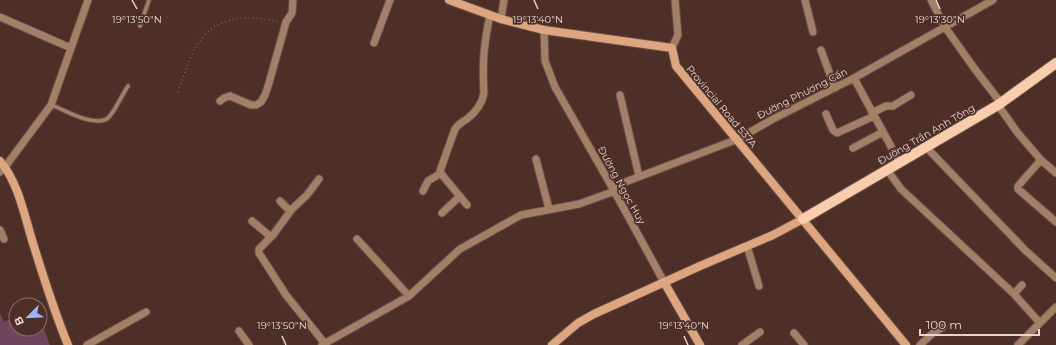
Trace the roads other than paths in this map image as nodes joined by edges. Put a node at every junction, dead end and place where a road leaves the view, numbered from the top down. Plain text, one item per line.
1 (88, 0) edge
2 (149, 0) edge
3 (293, 0) edge
4 (390, 0) edge
5 (449, 0) edge
6 (504, 0) edge
7 (675, 0) edge
8 (805, 0) edge
9 (930, 0) edge
10 (989, 1) edge
11 (490, 15) junction
12 (0, 17) edge
13 (501, 19) junction
14 (140, 26) dead end
15 (945, 27) junction
16 (544, 30) junction
17 (813, 32) dead end
18 (374, 43) dead end
19 (71, 48) junction
20 (672, 48) junction
21 (821, 50) dead end
22 (1056, 63) edge
23 (854, 78) junction
24 (128, 86) dead end
25 (835, 88) junction
26 (620, 95) dead end
27 (911, 95) dead end
28 (220, 101) dead end
29 (1000, 104) junction
30 (51, 105) junction
31 (826, 114) dead end
32 (873, 115) junction
33 (883, 132) junction
34 (738, 139) junction
35 (853, 148) dead end
36 (927, 148) junction
37 (536, 159) dead end
38 (1041, 160) junction
39 (900, 163) junction
40 (2, 167) edge
41 (888, 171) junction
42 (441, 173) junction
43 (1056, 173) edge
44 (639, 176) junction
45 (319, 179) dead end
46 (614, 189) junction
47 (422, 191) dead end
48 (460, 196) junction
49 (280, 201) dead end
50 (467, 205) dead end
51 (549, 209) junction
52 (290, 211) junction
53 (442, 213) dead end
54 (803, 219) junction
55 (252, 221) dead end
56 (1056, 222) edge
57 (0, 230) edge
58 (271, 237) junction
59 (4, 239) dead end
60 (357, 239) dead end
61 (747, 246) junction
62 (1056, 278) edge
63 (664, 282) junction
64 (1022, 285) dead end
65 (759, 286) dead end
66 (1014, 294) junction
67 (410, 296) junction
68 (1056, 307) edge
69 (146, 312) dead end
70 (1040, 323) junction
71 (943, 327) dead end
72 (239, 331) dead end
73 (760, 332) dead end
74 (794, 333) dead end
75 (556, 344) edge
76 (904, 344) edge
77 (68, 345) edge
78 (88, 345) edge
79 (249, 345) edge
80 (324, 345) edge
81 (700, 345) edge
82 (742, 345) edge
83 (804, 345) edge
84 (920, 345) edge
85 (1018, 345) edge

1 - 19 street
2 - 14 lane
3 - 28 street
4 - 18 street
5 - 11 main road
6 - 13 street
7 - 20 street
8 - 17 street
9 - 15 street
10 - 15 street, Đường Phương Cấn
11 - 13 main road
11 - 42 street
12 - 19 street
13 - 16 main road
15 - 23 street, Đường Phương Cấn
15 - 29 street
16 - 20 main road
16 - 46 street, Đường Ngọc Huy
19 - 30 street
20 - 34 main road, Provincial Road 537A
21 - 25 street
22 - 29 main road, Đường Trần Anh Tông
23 - 25 street, Đường Phương Cấn
23 - 32 street
24 - 30 lane
25 - 34 street, Đường Phương Cấn
26 - 44 street
27 - 32 street
29 - 36 main road, Đường Trần Anh Tông
29 - 38 street
30 - 40 street
31 - 32 street
32 - 33 street
33 - 35 street
33 - 39 street
34 - 44 street, Đường Phương Cấn
34 - 54 main road, Provincial Road 537A
36 - 39 main road, Đường Trần Anh Tông
36 - 62 street
37 - 51 street
38 - 43 street
38 - 56 street
39 - 41 main road, Đường Trần Anh Tông
40 - 77 main road
41 - 54 main road, Đường Trần Anh Tông
41 - 66 street
42 - 47 street
42 - 48 street
44 - 46 street, Đường Phương Cấn
45 - 52 street
46 - 51 street, Đường Phương Cấn
46 - 63 street, Đường Ngọc Huy
48 - 50 street
48 - 53 street
49 - 52 street
51 - 67 street, Đường Phương Cấn
52 - 58 street
54 - 61 main road
54 - 76 main road, Provincial Road 537A
55 - 58 street
57 - 59 street
58 - 80 street
60 - 67 street
61 - 63 main road
61 - 65 street
63 - 75 main road
63 - 81 main road, Đường Ngọc Huy
64 - 66 street
66 - 70 street
67 - 80 street, Đường Phương Cấn
68 - 70 street
69 - 78 street
70 - 85 street
71 - 84 street
72 - 79 street
73 - 82 street
74 - 83 street

